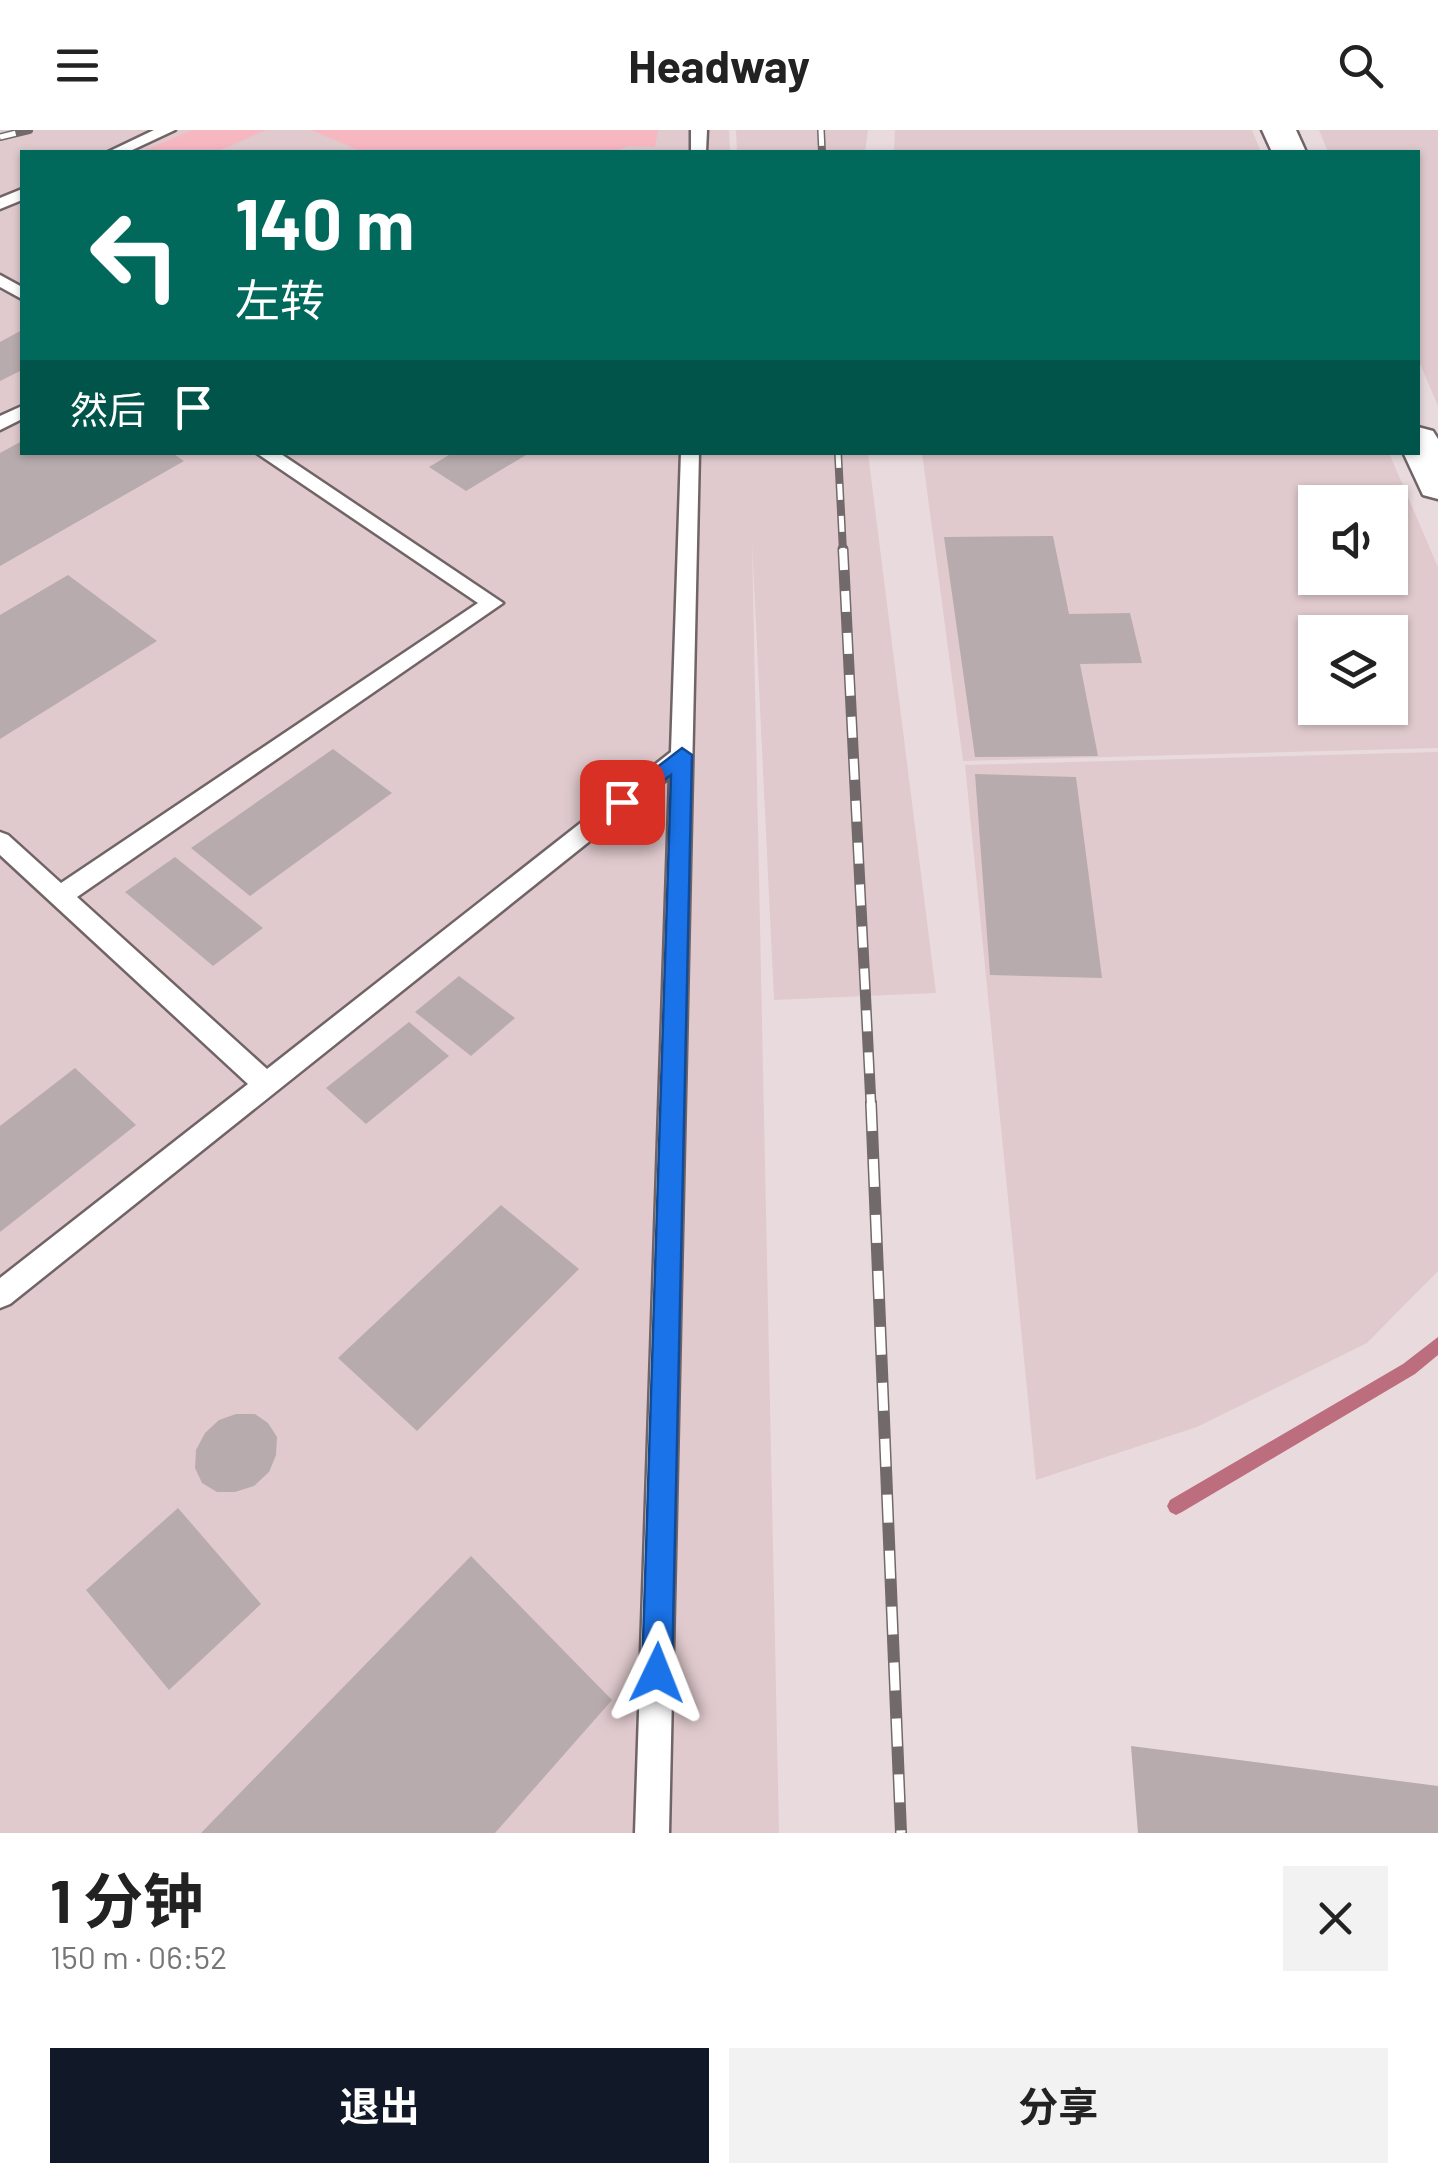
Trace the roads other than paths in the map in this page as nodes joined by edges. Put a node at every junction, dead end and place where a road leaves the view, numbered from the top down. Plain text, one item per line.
1 (167, 130) edge
2 (121, 150) edge
3 (1420, 445) edge
4 (269, 455) edge
5 (690, 455) edge
6 (1438, 486) edge
7 (682, 755) junction
8 (0, 841) edge
9 (61, 895) junction
10 (266, 1084) junction
11 (0, 1295) edge
12 (652, 1833) edge

1 - 2 lane
3 - 6 street
4 - 9 lane
5 - 7 lane
7 - 10 lane
7 - 12 lane
8 - 9 lane
9 - 10 lane
10 - 11 lane

